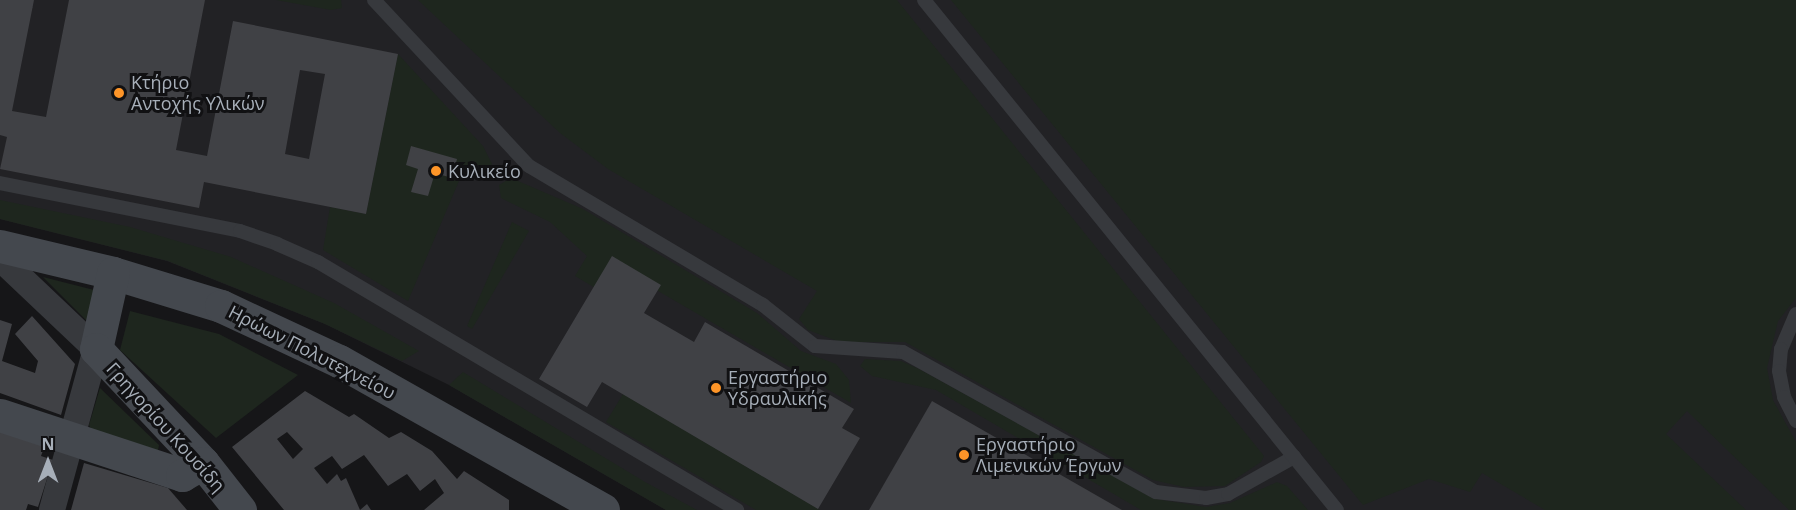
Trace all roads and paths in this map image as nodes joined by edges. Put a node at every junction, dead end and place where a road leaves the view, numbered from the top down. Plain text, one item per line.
1 (374, 0) edge
2 (924, 0) edge
3 (0, 183) edge
4 (0, 246) edge
5 (0, 258) edge
6 (113, 273) junction
7 (1796, 315) edge
8 (96, 350) junction
9 (0, 416) edge
10 (1796, 421) edge
11 (70, 439) junction
12 (1294, 457) junction
13 (203, 463) junction
14 (52, 510) edge
15 (240, 510) edge
16 (603, 510) edge
17 (738, 510) edge
18 (1337, 510) edge

1 - 12 lane
2 - 12 lane
3 - 17 lane
4 - 6 street, Ηρώων Πολυτεχνείου
5 - 8 street
6 - 8 street, Γρηγορίου Κουσίδη
6 - 16 street, Ηρώων Πολυτεχνείου
7 - 10 lane
8 - 11 street
8 - 13 street, Γρηγορίου Κουσίδη
9 - 11 street
11 - 13 street
11 - 14 street
12 - 18 lane
13 - 15 street, Γρηγορίου Κουσίδη

